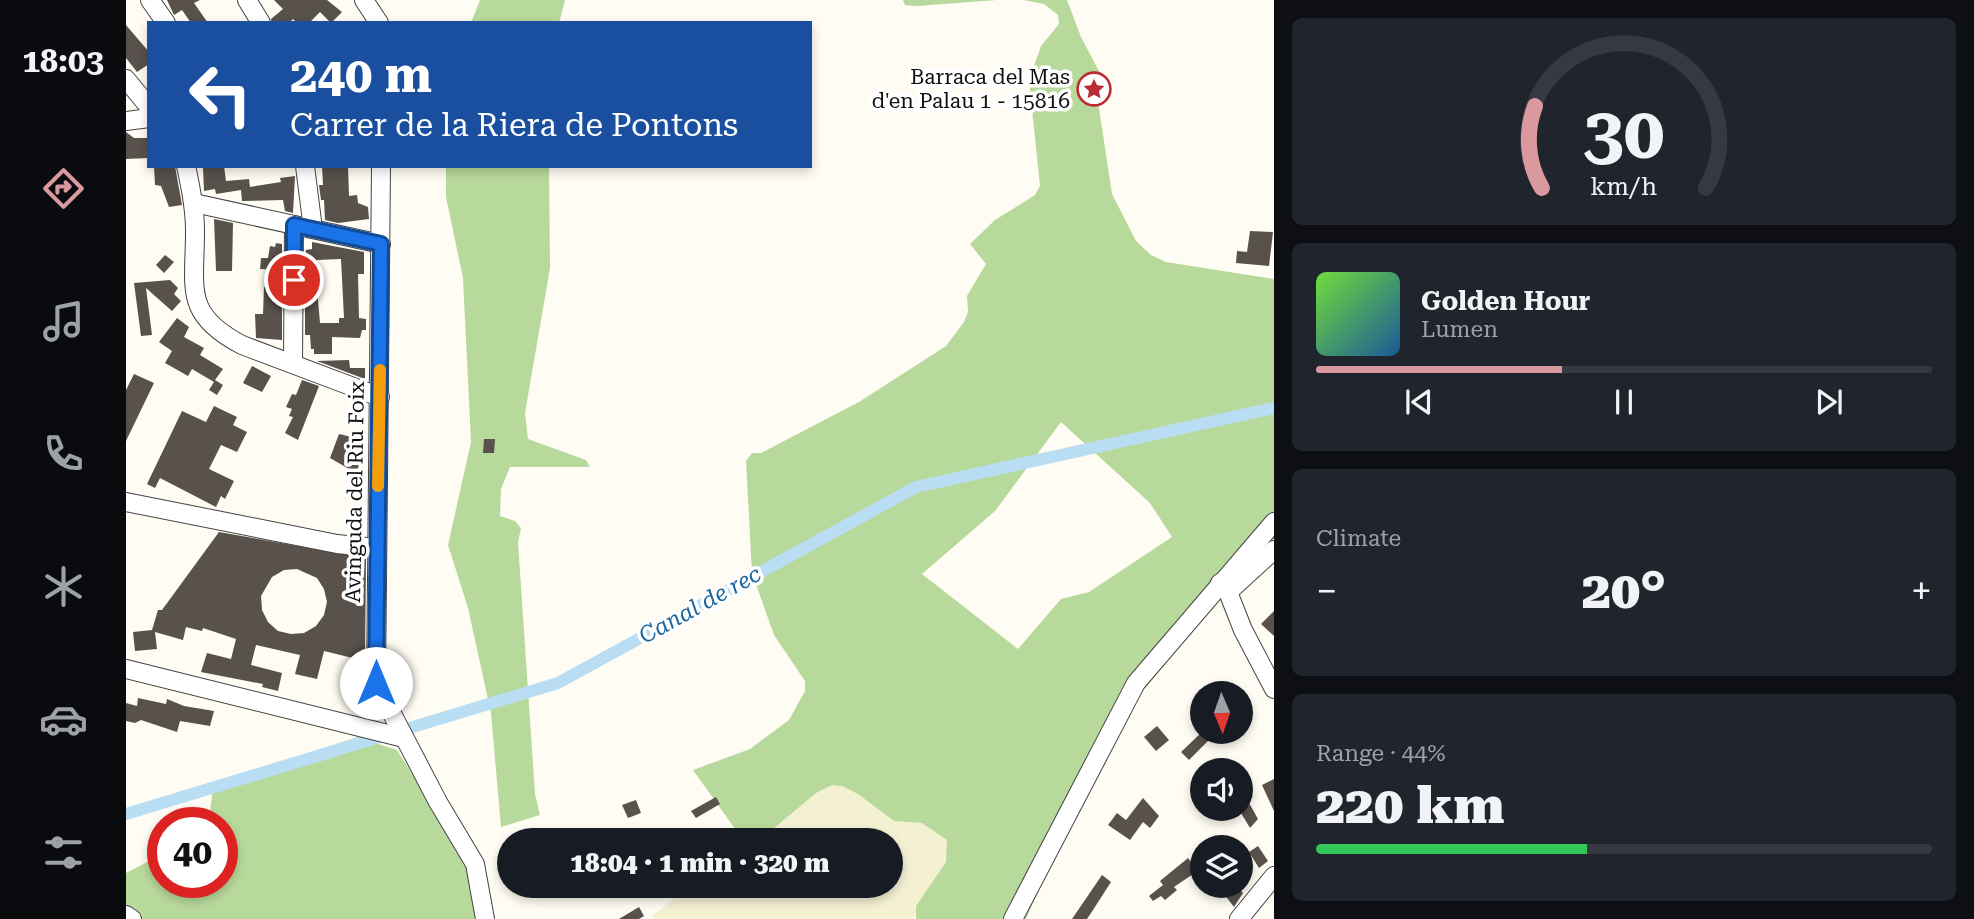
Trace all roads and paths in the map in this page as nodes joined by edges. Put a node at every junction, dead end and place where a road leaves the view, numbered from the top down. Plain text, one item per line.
1 (150, 0) edge
2 (247, 0) edge
3 (364, 0) edge
4 (165, 21) edge
5 (260, 21) edge
6 (378, 21) edge
7 (126, 79) edge
8 (147, 105) edge
9 (147, 118) edge
10 (126, 121) edge
11 (186, 168) edge
12 (305, 168) edge
13 (381, 168) edge
14 (194, 203) junction
15 (294, 225) junction
16 (313, 229) junction
17 (381, 244) junction
18 (293, 362) junction
19 (380, 397) junction
20 (126, 502) edge
21 (1274, 522) edge
22 (376, 548) junction
23 (1274, 550) edge
24 (1224, 587) junction
25 (126, 669) edge
26 (1274, 689) edge
27 (404, 738) junction
28 (1274, 876) edge
29 (126, 915) edge
30 (132, 919) edge
31 (485, 919) edge
32 (1013, 919) edge
33 (1239, 919) edge

1 - 4 street
2 - 5 street
3 - 6 street
7 - 8 street
9 - 10 street
11 - 14 street
12 - 16 street
13 - 17 street, Avinguda del Riu Foix
14 - 15 street
14 - 18 street
15 - 16 street
15 - 18 street
16 - 17 street
17 - 19 street, Avinguda del Riu Foix
18 - 19 street
19 - 22 street, Avinguda del Riu Foix
20 - 22 street
21 - 24 street
22 - 27 street, Avinguda del Riu Foix
23 - 24 street
24 - 26 street
24 - 32 street
25 - 27 street
27 - 31 street, Avinguda del Riu Foix
28 - 33 street
29 - 30 street

